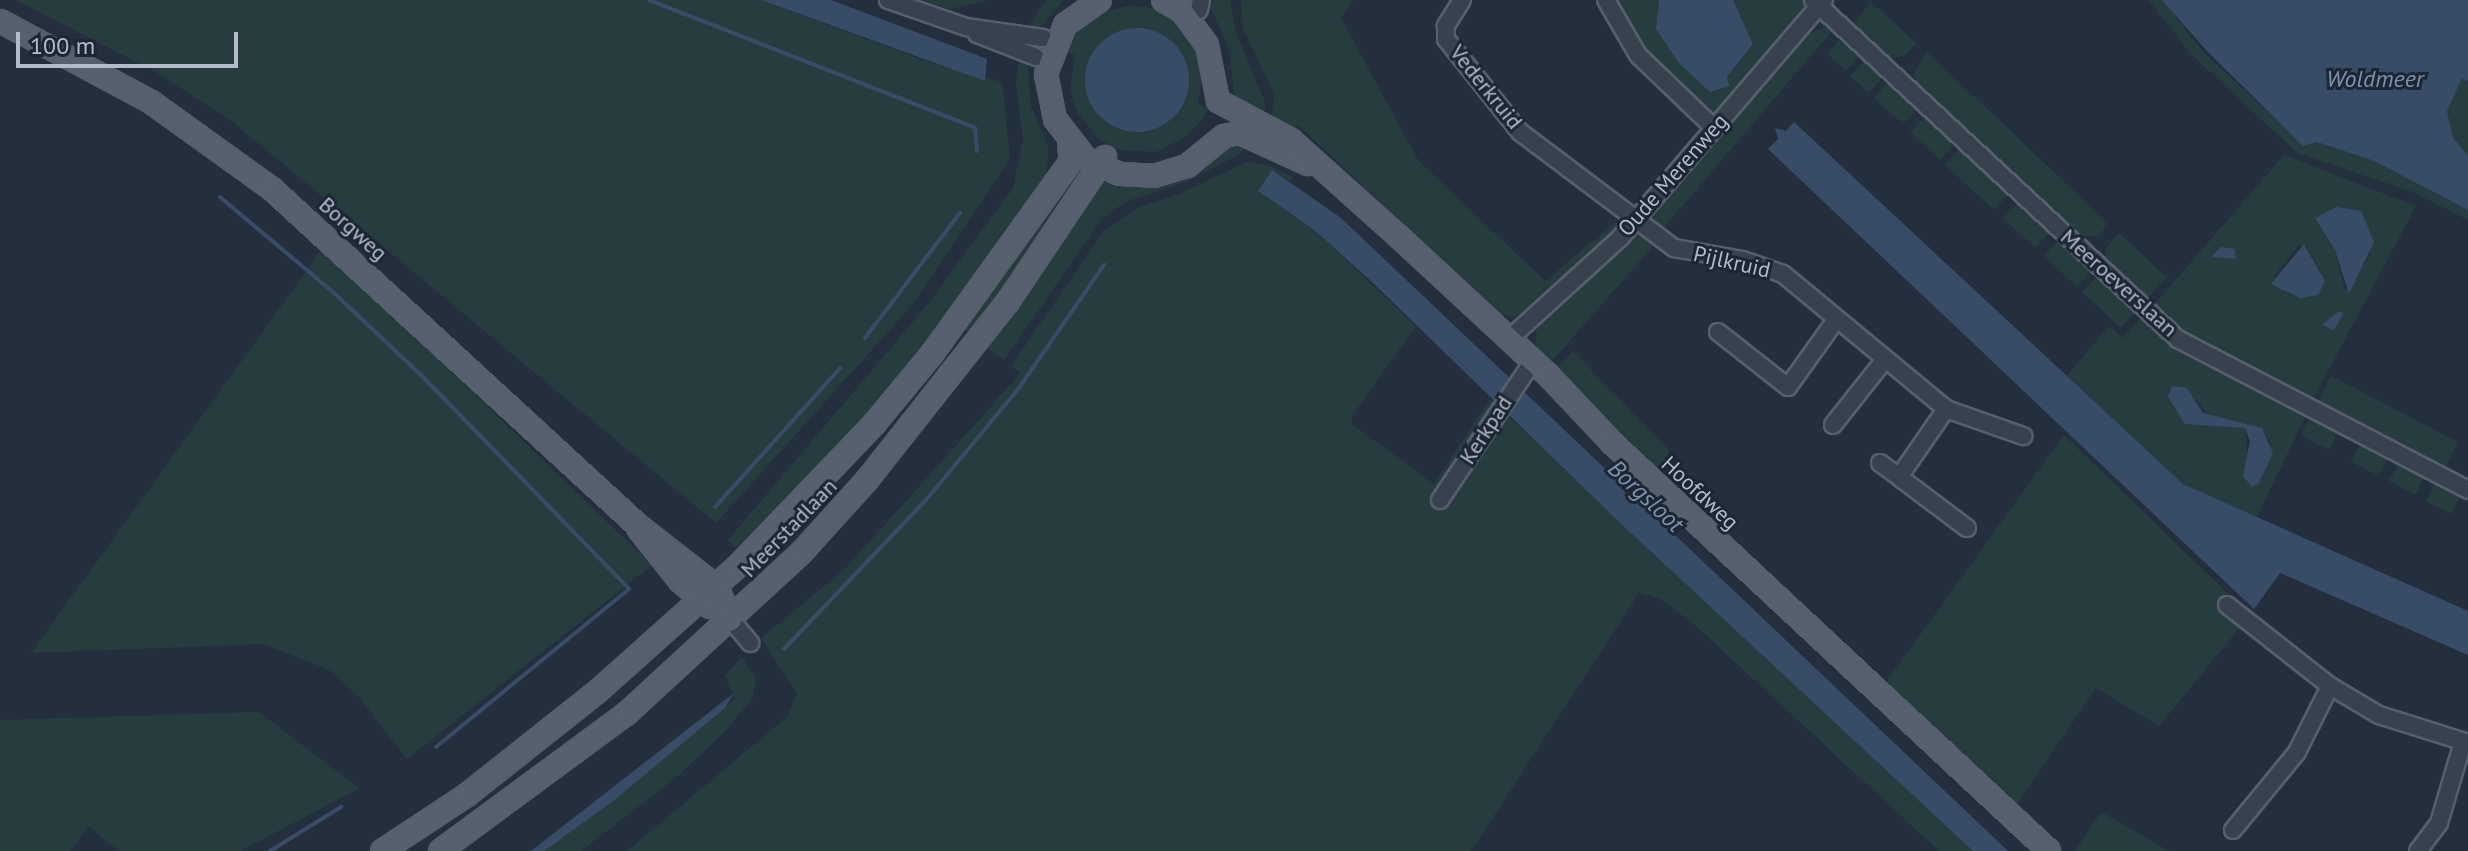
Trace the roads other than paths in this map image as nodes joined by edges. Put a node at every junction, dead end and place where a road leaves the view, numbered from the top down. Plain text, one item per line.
1 (888, 0) edge
2 (1076, 0) edge
3 (1100, 0) edge
4 (1462, 0) edge
5 (1606, 0) edge
6 (1181, 2) edge
7 (1819, 2) edge
8 (0, 21) edge
9 (1042, 52) junction
10 (1223, 103) junction
11 (1714, 128) junction
12 (1061, 143) junction
13 (1102, 161) junction
14 (1318, 169) junction
15 (1637, 220) junction
16 (1835, 321) junction
17 (1718, 332) dead end
18 (1509, 339) junction
19 (1533, 361) junction
20 (1883, 362) junction
21 (1946, 409) junction
22 (1833, 425) dead end
23 (2023, 436) dead end
24 (1880, 463) dead end
25 (1899, 477) junction
26 (2468, 490) edge
27 (1440, 500) dead end
28 (1967, 528) dead end
29 (709, 594) junction
30 (2227, 605) dead end
31 (731, 620) junction
32 (750, 643) dead end
33 (2330, 686) junction
34 (2466, 742) edge
35 (2233, 830) dead end
36 (382, 851) edge
37 (440, 851) edge
38 (2049, 851) edge
39 (2418, 851) edge

1 - 9 street
2 - 9 main road
3 - 9 main road
4 - 15 street, Vederkruid
5 - 11 street
6 - 10 main road
6 - 10 main road
7 - 11 street, Oude Merenweg
7 - 26 street, Meeroeverslaan
8 - 29 main road, Borgweg
9 - 12 main road
9 - 13 main road
10 - 13 main road
10 - 14 main road, Hoofdweg
11 - 15 street, Oude Merenweg
12 - 13 main road
12 - 29 main road, Meerstadlaan
13 - 14 main road, Hoofdweg
13 - 31 main road, Meerstadlaan
14 - 18 main road, Hoofdweg
15 - 16 street, Pijlkruid
15 - 18 street, Oude Merenweg
16 - 17 street
16 - 20 street, Pijlkruid
18 - 19 main road, Hoofdweg
19 - 27 street, Kerkpad
19 - 38 main road, Hoofdweg
20 - 21 street, Pijlkruid
20 - 22 street
21 - 23 street, Pijlkruid
21 - 25 street
24 - 25 street
25 - 28 street
29 - 31 main road, Borgweg
29 - 36 main road, Meerstadlaan
30 - 33 street
31 - 32 street
31 - 37 main road, Meerstadlaan
33 - 34 street
33 - 35 street
34 - 39 street

